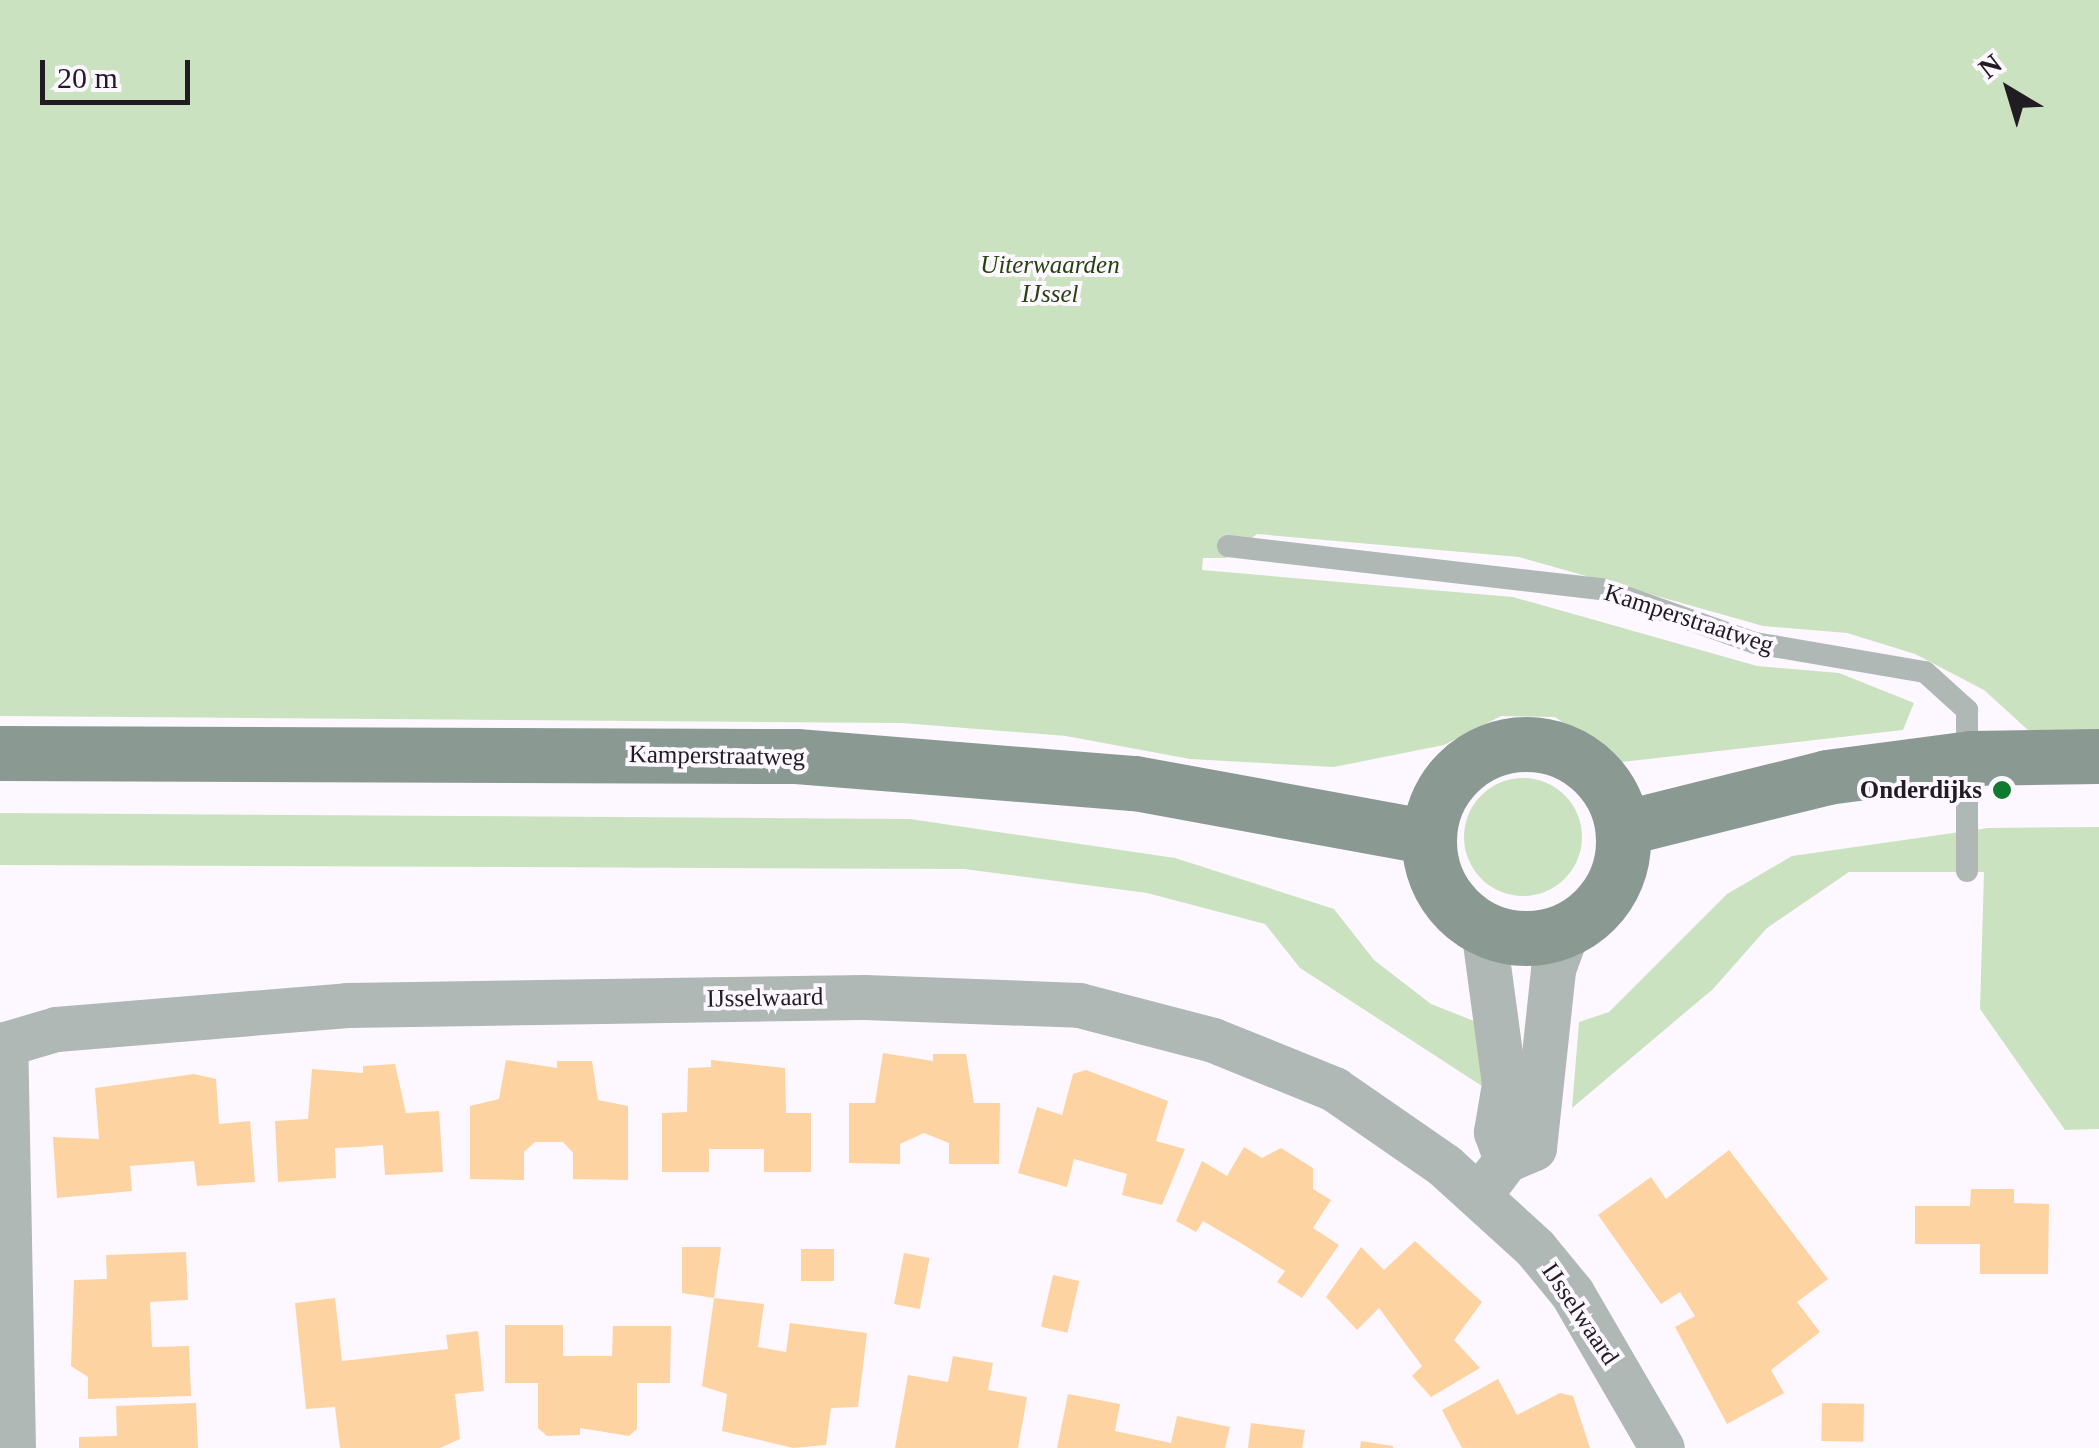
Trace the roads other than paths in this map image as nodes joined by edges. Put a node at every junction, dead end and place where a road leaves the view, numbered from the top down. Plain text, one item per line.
1 (1228, 546) dead end
2 (0, 753) edge
3 (2099, 756) edge
4 (1972, 758) junction
5 (1622, 828) junction
6 (1428, 837) junction
7 (1967, 871) dead end
8 (1483, 928) junction
9 (1568, 928) junction
10 (1493, 1177) junction
11 (13, 1448) edge
12 (1662, 1448) edge

1 - 4 lane, Kamperstraatweg
2 - 6 main road, Kamperstraatweg
3 - 4 main road
4 - 5 main road
4 - 7 lane, Kamperstraatweg
5 - 6 main road
5 - 9 main road
6 - 8 main road
8 - 9 main road
8 - 10 street
9 - 10 street
10 - 11 street, IJsselwaard
10 - 12 street, IJsselwaard

